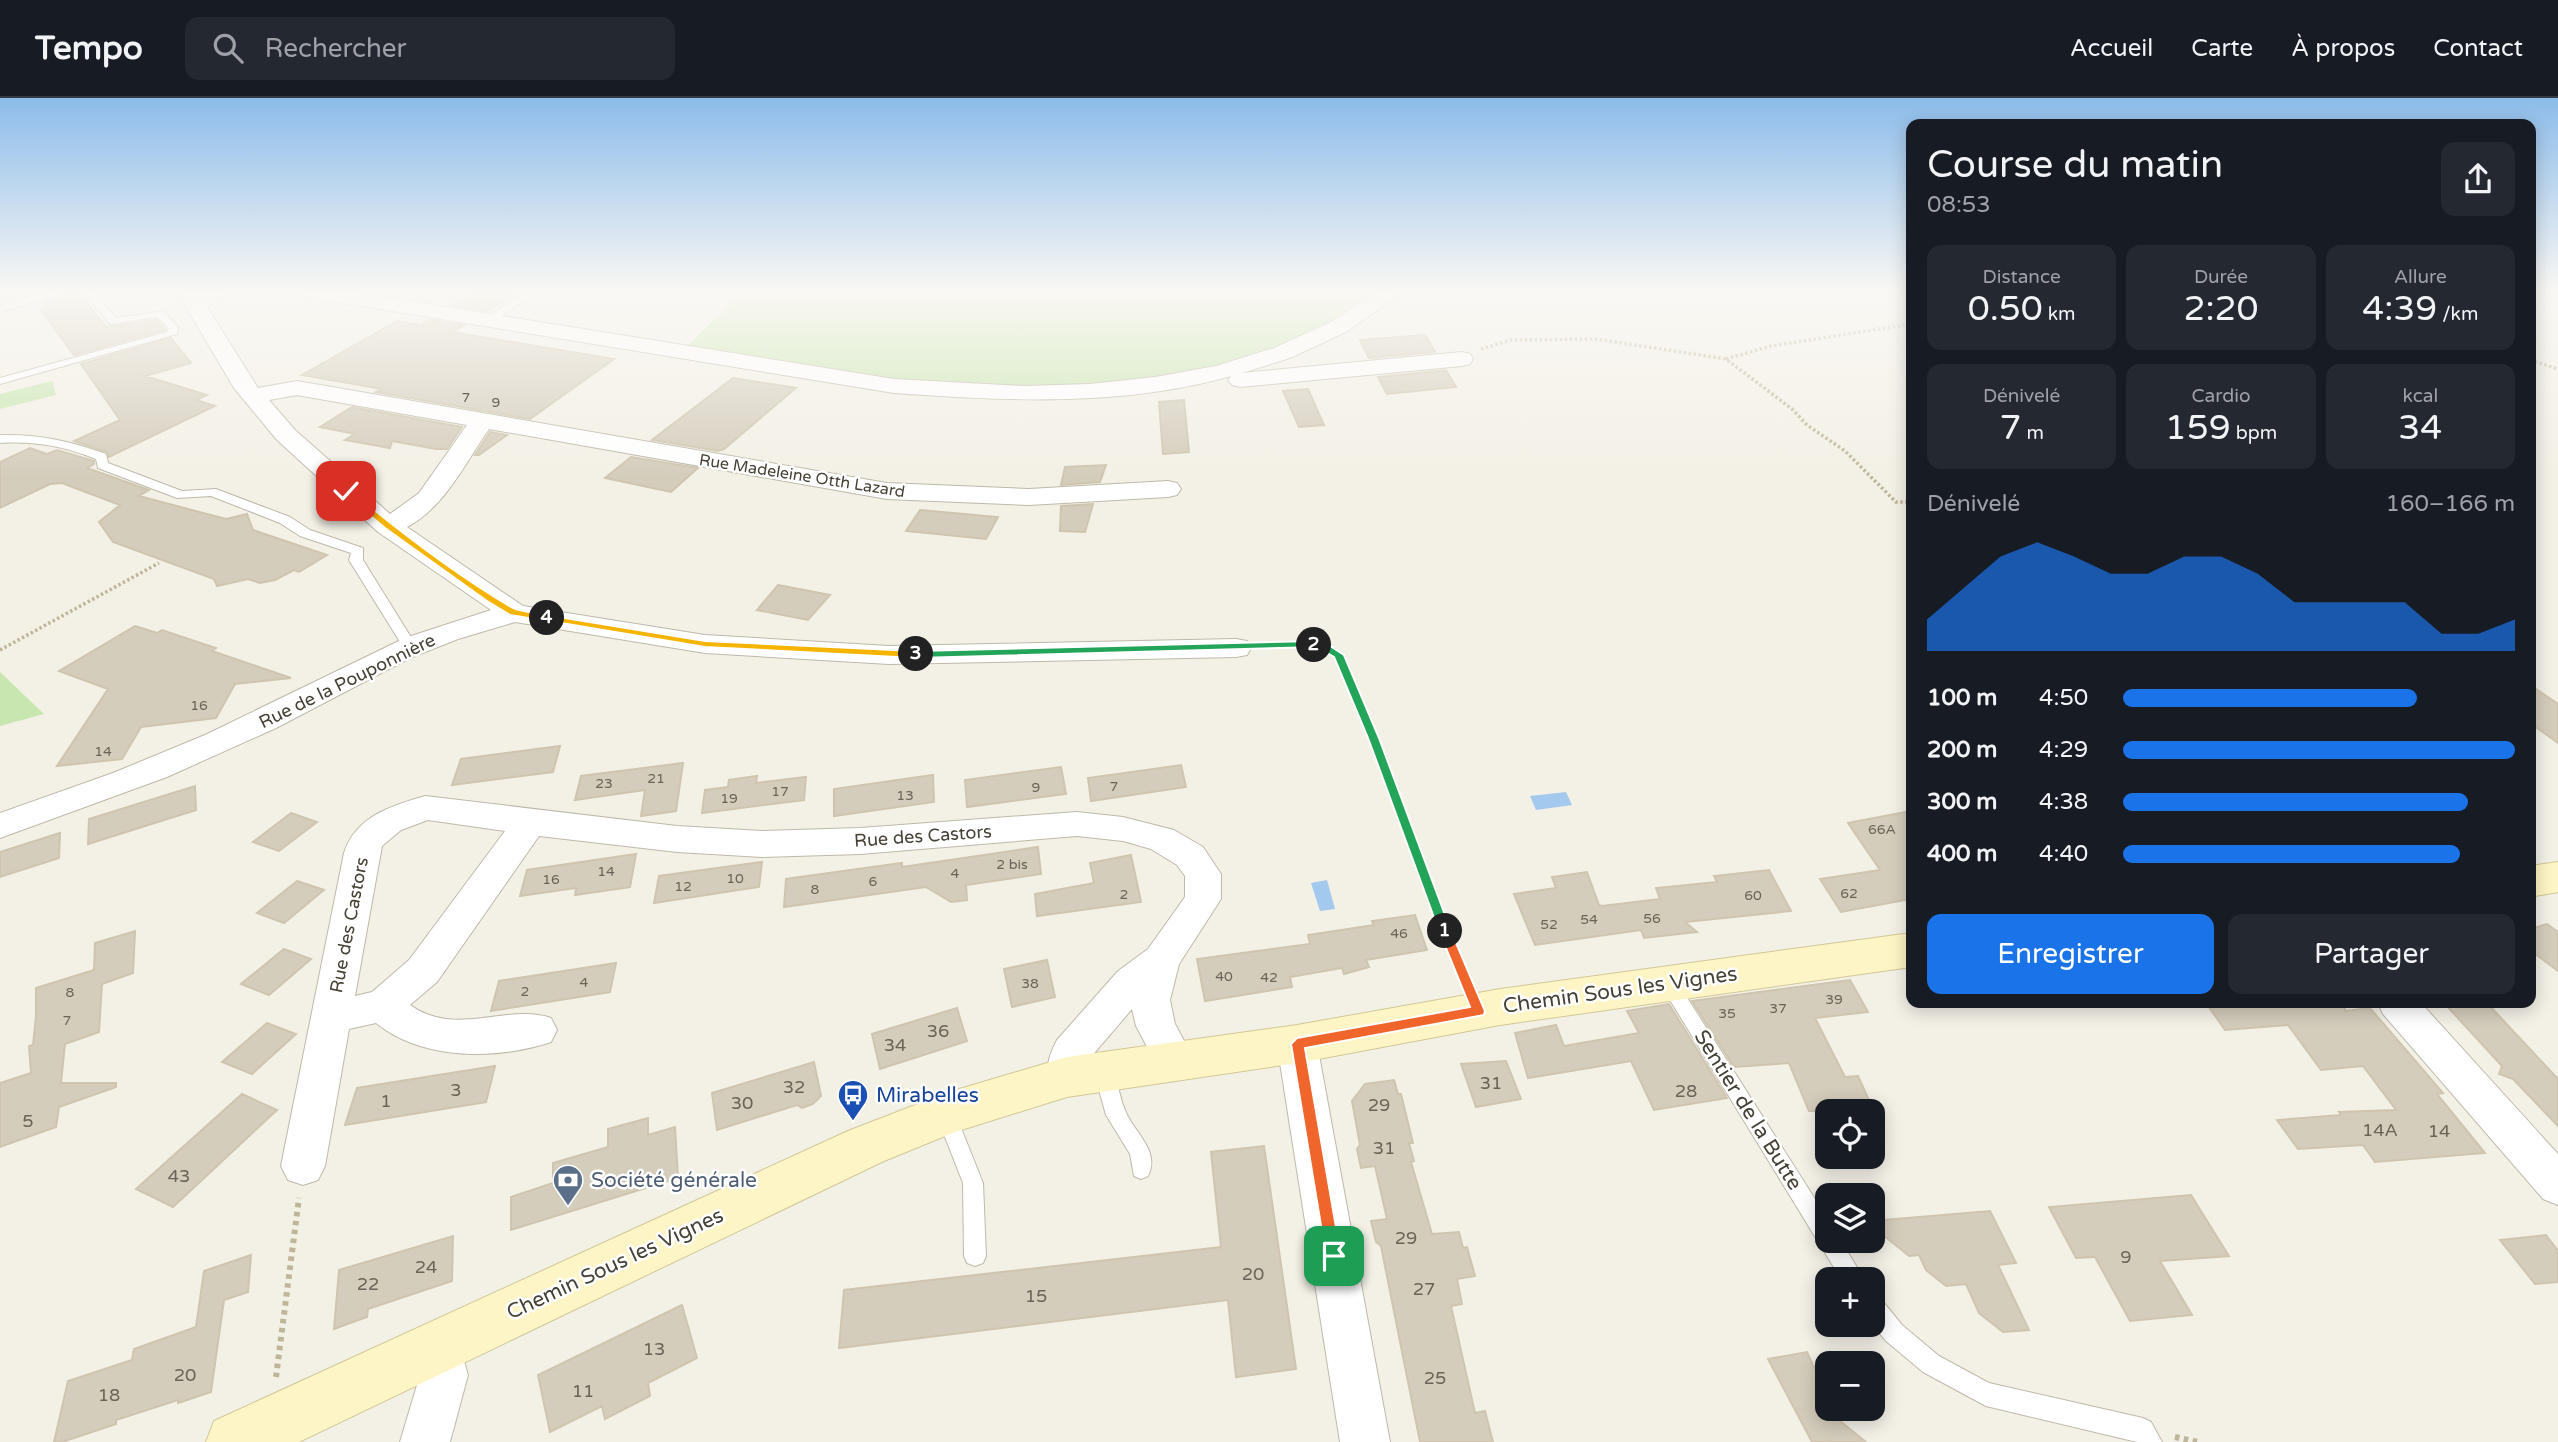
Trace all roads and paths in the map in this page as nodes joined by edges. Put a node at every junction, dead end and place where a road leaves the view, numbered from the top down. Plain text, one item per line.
1 (105, 353) edge
2 (231, 353) edge
3 (689, 353) edge
4 (1279, 353) edge
5 (1308, 353) edge
6 (1474, 353) edge
7 (1695, 353) edge
8 (1748, 353) edge
9 (1462, 359) joint
10 (1726, 359) junction
11 (2536, 362) edge
12 (2558, 369) edge
13 (1314, 374) junction
14 (0, 382) edge
15 (1150, 385) junction
16 (257, 403) junction
17 (481, 422) junction
18 (0, 439) edge
19 (1168, 489) dead end
20 (1906, 502) edge
21 (388, 526) junction
22 (159, 563) dead end
23 (514, 613) junction
24 (410, 647) junction
25 (1236, 648) joint
26 (0, 650) edge
27 (530, 823) junction
28 (0, 826) edge
29 (2558, 877) edge
30 (2536, 881) edge
31 (1906, 951) edge
32 (1161, 960) junction
33 (1668, 982) junction
34 (383, 1006) junction
35 (2401, 1008) edge
36 (1479, 1011) junction
37 (332, 1016) junction
38 (537, 1030) dead end
39 (1297, 1044) junction
40 (1175, 1060) junction
41 (1086, 1074) junction
42 (946, 1114) junction
43 (303, 1166) joint
44 (1141, 1170) dead end
45 (2558, 1185) edge
46 (1815, 1218) edge
47 (975, 1256) dead end
48 (1885, 1322) edge
49 (438, 1348) junction
50 (254, 1434) edge
51 (2146, 1436) edge
52 (425, 1442) edge
53 (1365, 1442) edge

1 - 14 lane
2 - 16 street
3 - 15 street
4 - 15 street
5 - 13 street
6 - 9 path
7 - 10 path
8 - 10 path
9 - 13 street
10 - 20 path
11 - 12 path
13 - 15 street
16 - 17 street, Rue Madeleine Otth Lazard
16 - 21 street
17 - 19 street, Rue Madeleine Otth Lazard
17 - 21 street
18 - 24 lane
21 - 23 street
22 - 26 path
23 - 24 street, Rue de la Pouponnière
23 - 25 street
24 - 28 street, Rue de la Pouponnière
25 - 36 path
27 - 32 street, Rue des Castors
27 - 34 street, Rue des Castors
27 - 37 street, Rue des Castors
29 - 30 street
31 - 33 street, Chemin Sous les Vignes
32 - 40 street, Rue des Castors
32 - 41 street, Rue des Castors
33 - 36 street, Chemin Sous les Vignes
33 - 46 lane, Sentier de la Butte
34 - 37 street, Rue des Castors
34 - 38 street
35 - 45 street
36 - 39 street, Chemin Sous les Vignes
37 - 43 street, Rue des Castors
39 - 40 street, Chemin Sous les Vignes
39 - 53 street
40 - 41 street, Chemin Sous les Vignes
41 - 42 street, Chemin Sous les Vignes
41 - 44 lane
42 - 47 lane
42 - 49 street, Chemin Sous les Vignes
43 - 50 path
48 - 51 lane
49 - 50 street, Chemin Sous les Vignes
49 - 52 street

